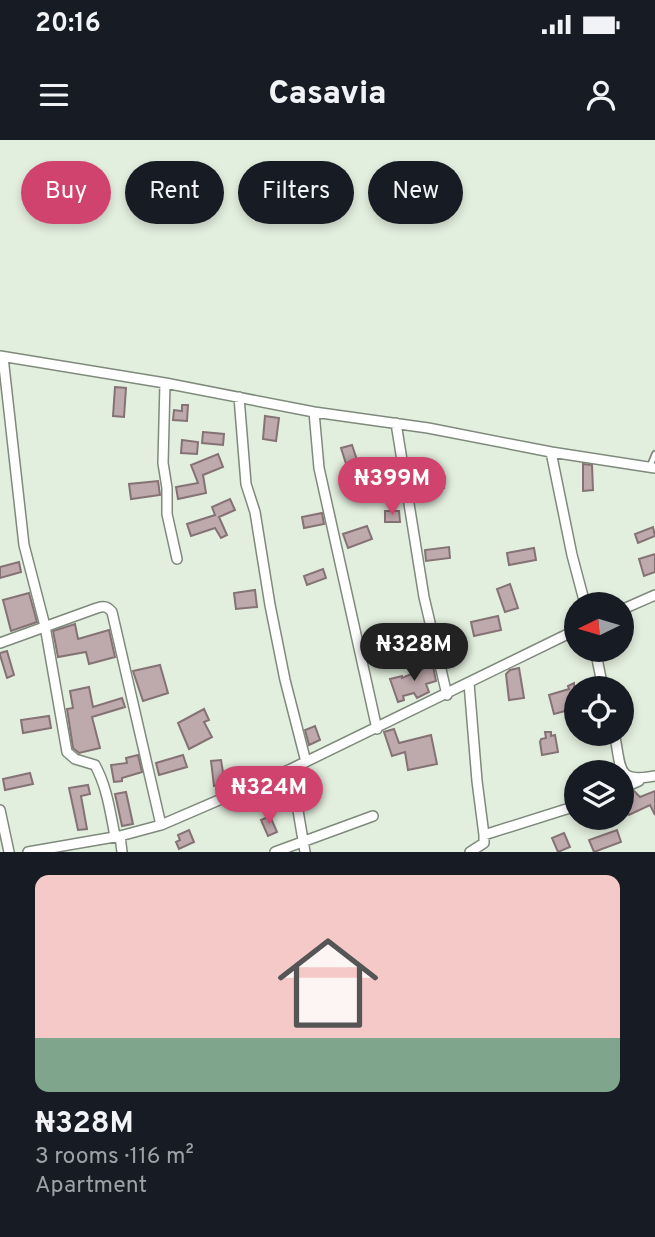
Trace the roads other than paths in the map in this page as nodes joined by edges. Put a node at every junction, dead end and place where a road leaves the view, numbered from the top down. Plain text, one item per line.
1 (1, 356) edge
2 (165, 383) junction
3 (239, 397) junction
4 (314, 412) junction
5 (396, 423) junction
6 (551, 452) junction
7 (655, 454) edge
8 (652, 467) edge
9 (177, 559) dead end
10 (582, 592) edge
11 (655, 595) edge
12 (634, 604) edge
13 (45, 626) junction
14 (564, 636) edge
15 (0, 643) edge
16 (469, 684) junction
17 (447, 695) junction
18 (377, 729) junction
19 (616, 746) edge
20 (306, 762) junction
21 (291, 769) junction
22 (655, 775) edge
23 (642, 779) junction
24 (634, 783) edge
25 (0, 810) edge
26 (564, 810) edge
27 (373, 816) dead end
28 (161, 825) junction
29 (484, 835) junction
30 (117, 836) junction
31 (303, 840) junction
32 (9, 852) edge
33 (28, 852) edge
34 (122, 852) edge
35 (275, 852) edge
36 (305, 852) edge
37 (470, 852) edge

1 - 2 street
1 - 13 street
2 - 3 street
2 - 9 street
3 - 4 street
3 - 20 street
4 - 5 street
4 - 18 street
5 - 6 street
5 - 17 street
6 - 8 street
6 - 10 street
7 - 8 lane
11 - 12 street
13 - 15 street
13 - 28 street
13 - 30 street
14 - 16 street
16 - 17 street
16 - 29 street
17 - 18 street
18 - 20 street
19 - 23 street
20 - 21 street
21 - 28 street
21 - 31 street
22 - 23 street
23 - 24 street
25 - 32 street
26 - 29 street
27 - 31 street
28 - 30 street
29 - 37 street
30 - 33 street
30 - 34 street
31 - 35 street
31 - 36 street

